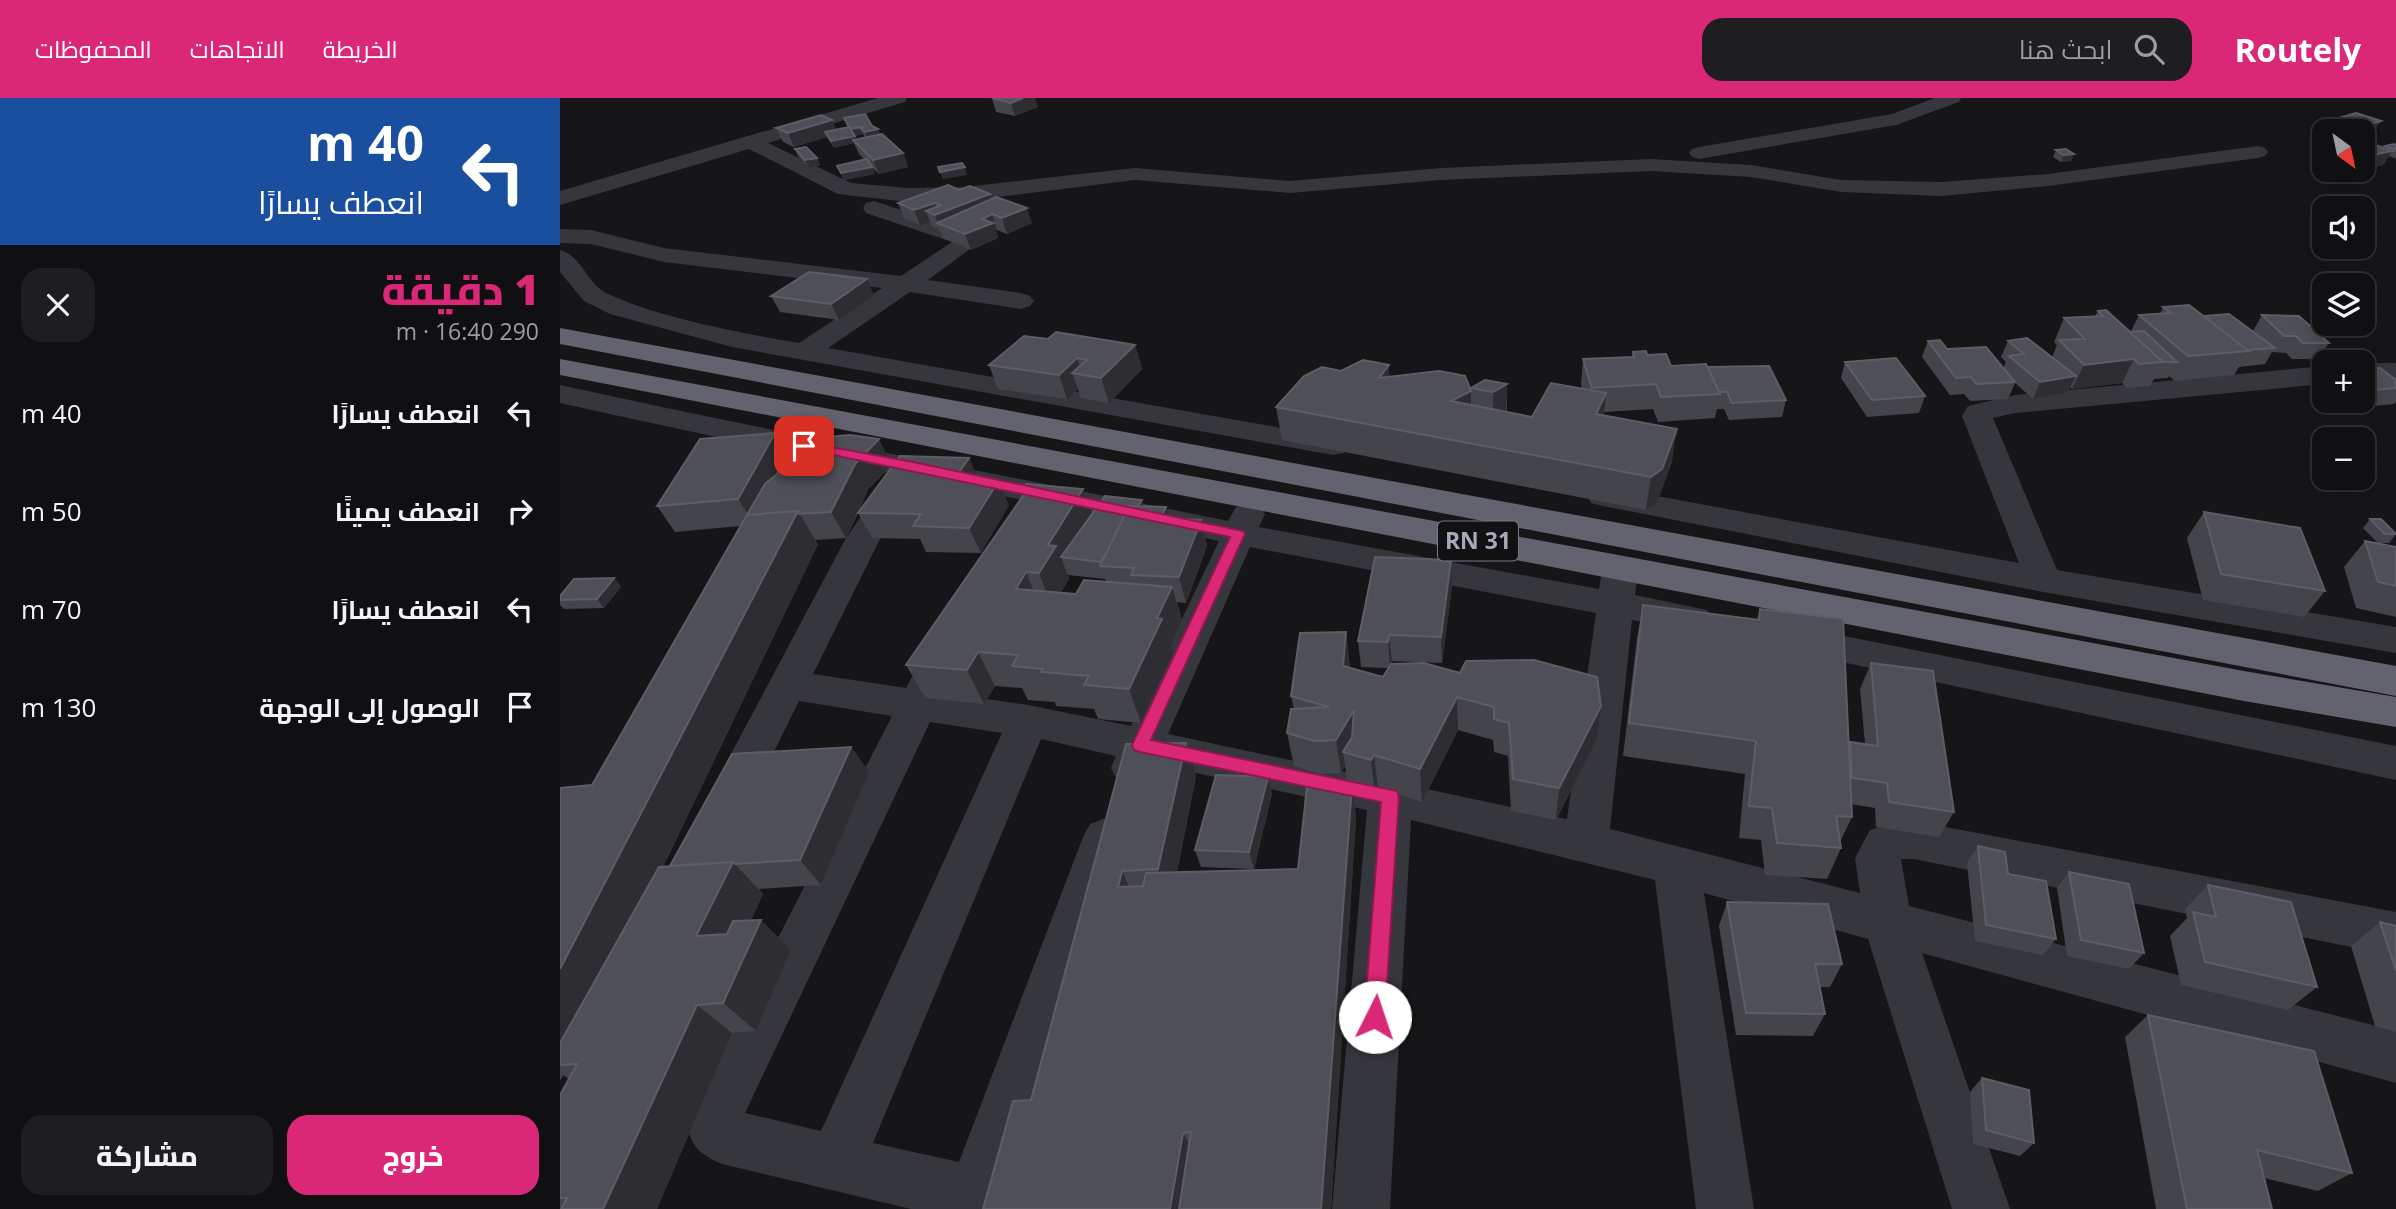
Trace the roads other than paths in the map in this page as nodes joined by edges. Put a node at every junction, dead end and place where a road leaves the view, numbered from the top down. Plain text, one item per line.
1 (898, 98) edge
2 (1952, 98) edge
3 (749, 141) junction
4 (2258, 152) dead end
5 (1625, 166) junction
6 (846, 190) junction
7 (560, 198) edge
8 (560, 236) edge
9 (560, 257) edge
10 (904, 283) junction
11 (1021, 301) dead end
12 (560, 336) edge
13 (804, 352) junction
14 (560, 368) edge
15 (2375, 371) edge
16 (2396, 371) edge
17 (2312, 377) edge
18 (560, 394) edge
19 (922, 452) junction
20 (1362, 452) edge
21 (1569, 490) edge
22 (1247, 517) junction
23 (2043, 580) junction
24 (1618, 586) junction
25 (1720, 624) edge
26 (1759, 632) edge
27 (2396, 639) edge
28 (950, 644) edge
29 (2396, 681) edge
30 (788, 685) junction
31 (918, 702) junction
32 (2396, 712) edge
33 (1028, 721) junction
34 (1140, 745) junction
35 (2396, 763) edge
36 (1390, 797) junction
37 (715, 827) edge
38 (1586, 842) junction
39 (1676, 864) junction
40 (1888, 924) junction
41 (2396, 934) edge
42 (2396, 1057) edge
43 (836, 1163) junction
44 (972, 1202) edge
45 (1361, 1209) edge
46 (1725, 1209) edge
47 (1981, 1209) edge

1 - 3 street
2 - 5 street
3 - 6 street
3 - 7 street
4 - 5 street
5 - 6 street
6 - 10 street
8 - 10 street
9 - 13 street
10 - 11 street
10 - 13 street
12 - 29 highway, RN 31
13 - 20 street
14 - 19 highway
15 - 16 street
17 - 23 street
18 - 19 street
19 - 22 street
19 - 30 street
21 - 23 street
22 - 24 street
22 - 34 street
23 - 27 street
24 - 25 street
24 - 32 highway
24 - 38 street
26 - 35 street
28 - 31 street
30 - 31 street
30 - 37 street
31 - 33 street
31 - 43 street
33 - 34 street
33 - 43 street
34 - 36 street
34 - 44 street
36 - 38 street
36 - 45 street
38 - 39 street
39 - 40 street
39 - 46 street
40 - 41 street
40 - 42 street
40 - 47 street
43 - 44 street

